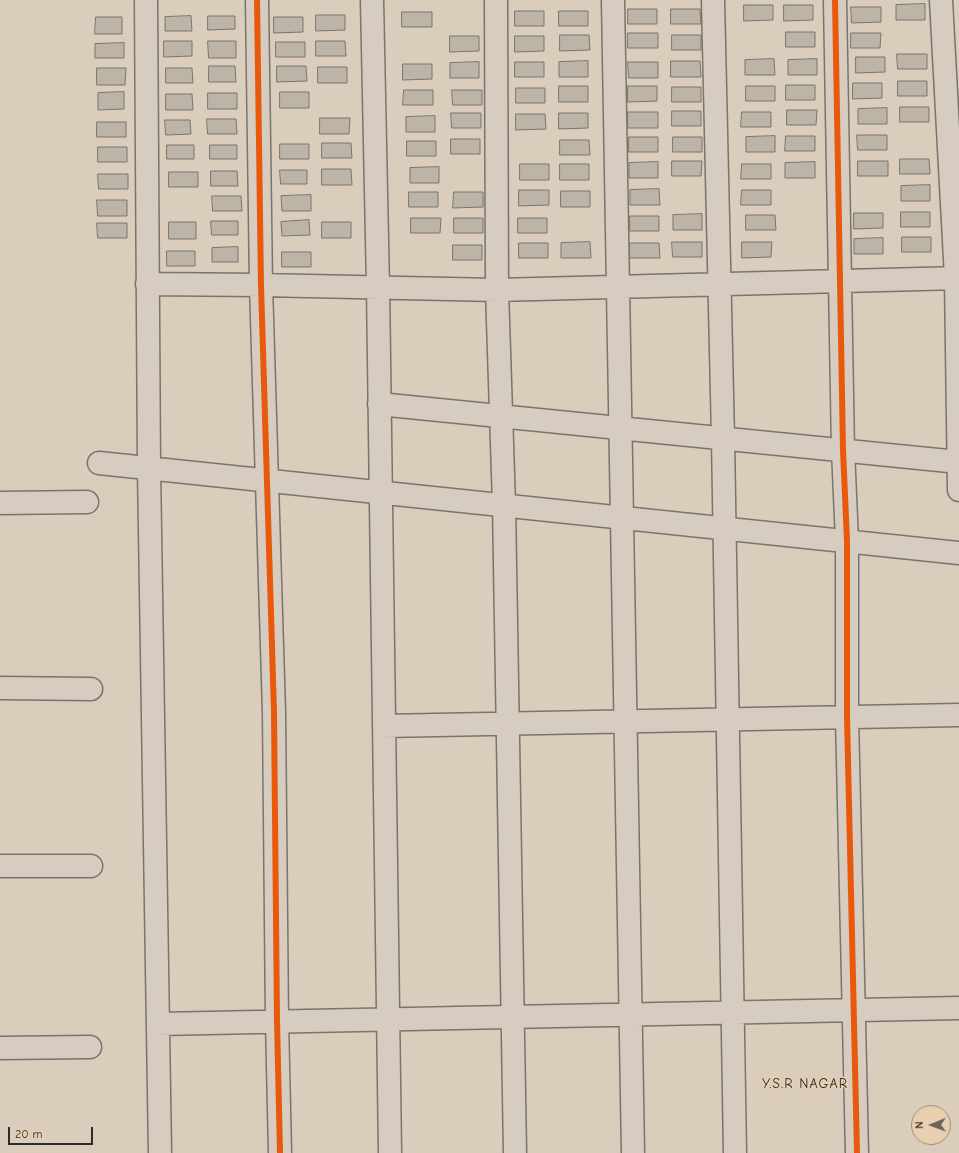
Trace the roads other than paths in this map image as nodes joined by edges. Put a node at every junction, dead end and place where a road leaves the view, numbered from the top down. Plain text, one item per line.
1 (146, 0) edge
2 (257, 0) edge
3 (372, 0) edge
4 (496, 0) edge
5 (613, 0) edge
6 (713, 0) edge
7 (835, 0) edge
8 (941, 0) edge
9 (958, 278) edge
10 (840, 281) junction
11 (147, 284) junction
12 (720, 284) junction
13 (261, 285) junction
14 (378, 287) junction
15 (618, 287) junction
16 (497, 290) junction
17 (379, 404) junction
18 (500, 416) junction
19 (620, 428) junction
20 (723, 438) junction
21 (843, 450) junction
22 (959, 462) edge
23 (99, 463) dead end
24 (149, 468) junction
25 (268, 481) junction
26 (959, 490) edge
27 (380, 493) junction
28 (87, 502) dead end
29 (0, 503) edge
30 (504, 505) junction
31 (622, 518) junction
32 (724, 528) junction
33 (847, 541) junction
34 (959, 553) edge
35 (0, 688) edge
36 (91, 688) dead end
37 (959, 716) edge
38 (848, 717) junction
39 (728, 720) junction
40 (625, 721) junction
41 (508, 723) junction
42 (384, 726) junction
43 (0, 866) edge
44 (91, 866) dead end
45 (959, 1008) edge
46 (855, 1011) junction
47 (733, 1013) junction
48 (630, 1015) junction
49 (513, 1017) junction
50 (388, 1020) junction
51 (277, 1021) junction
52 (158, 1024) junction
53 (90, 1047) dead end
54 (0, 1048) edge
55 (160, 1153) edge
56 (280, 1153) edge
57 (390, 1153) edge
58 (515, 1153) edge
59 (633, 1153) edge
60 (735, 1153) edge
61 (857, 1153) edge

1 - 11 street
2 - 13 street
3 - 14 street
4 - 16 street
5 - 15 street
6 - 12 street
7 - 10 street
8 - 9 street
9 - 10 street
9 - 22 street
10 - 12 street
10 - 21 street
11 - 13 street
11 - 24 street
12 - 15 street
12 - 20 street
13 - 14 street
13 - 25 street
14 - 16 street
14 - 17 street
15 - 16 street
15 - 19 street
16 - 18 street
17 - 18 street
17 - 27 street
18 - 19 street
18 - 30 street
19 - 20 street
19 - 31 street
20 - 21 street
20 - 32 street
21 - 22 street
21 - 33 street
22 - 26 street
23 - 24 street
24 - 25 street
24 - 52 street
25 - 27 street
25 - 51 street
27 - 30 street
27 - 42 street
28 - 29 street
30 - 31 street
30 - 41 street
31 - 32 street
31 - 40 street
32 - 33 street
32 - 39 street
33 - 34 street
33 - 38 street
35 - 36 street
37 - 38 street
38 - 39 street
38 - 46 street
39 - 40 street
39 - 47 street
40 - 41 street
40 - 48 street
41 - 42 street
41 - 49 street
42 - 50 street
43 - 44 street
45 - 46 street
46 - 47 street
46 - 61 street
47 - 48 street
47 - 60 street
48 - 49 street
48 - 59 street
49 - 50 street
49 - 58 street
50 - 51 street
50 - 57 street
51 - 52 street
51 - 56 street
52 - 55 street
53 - 54 street

